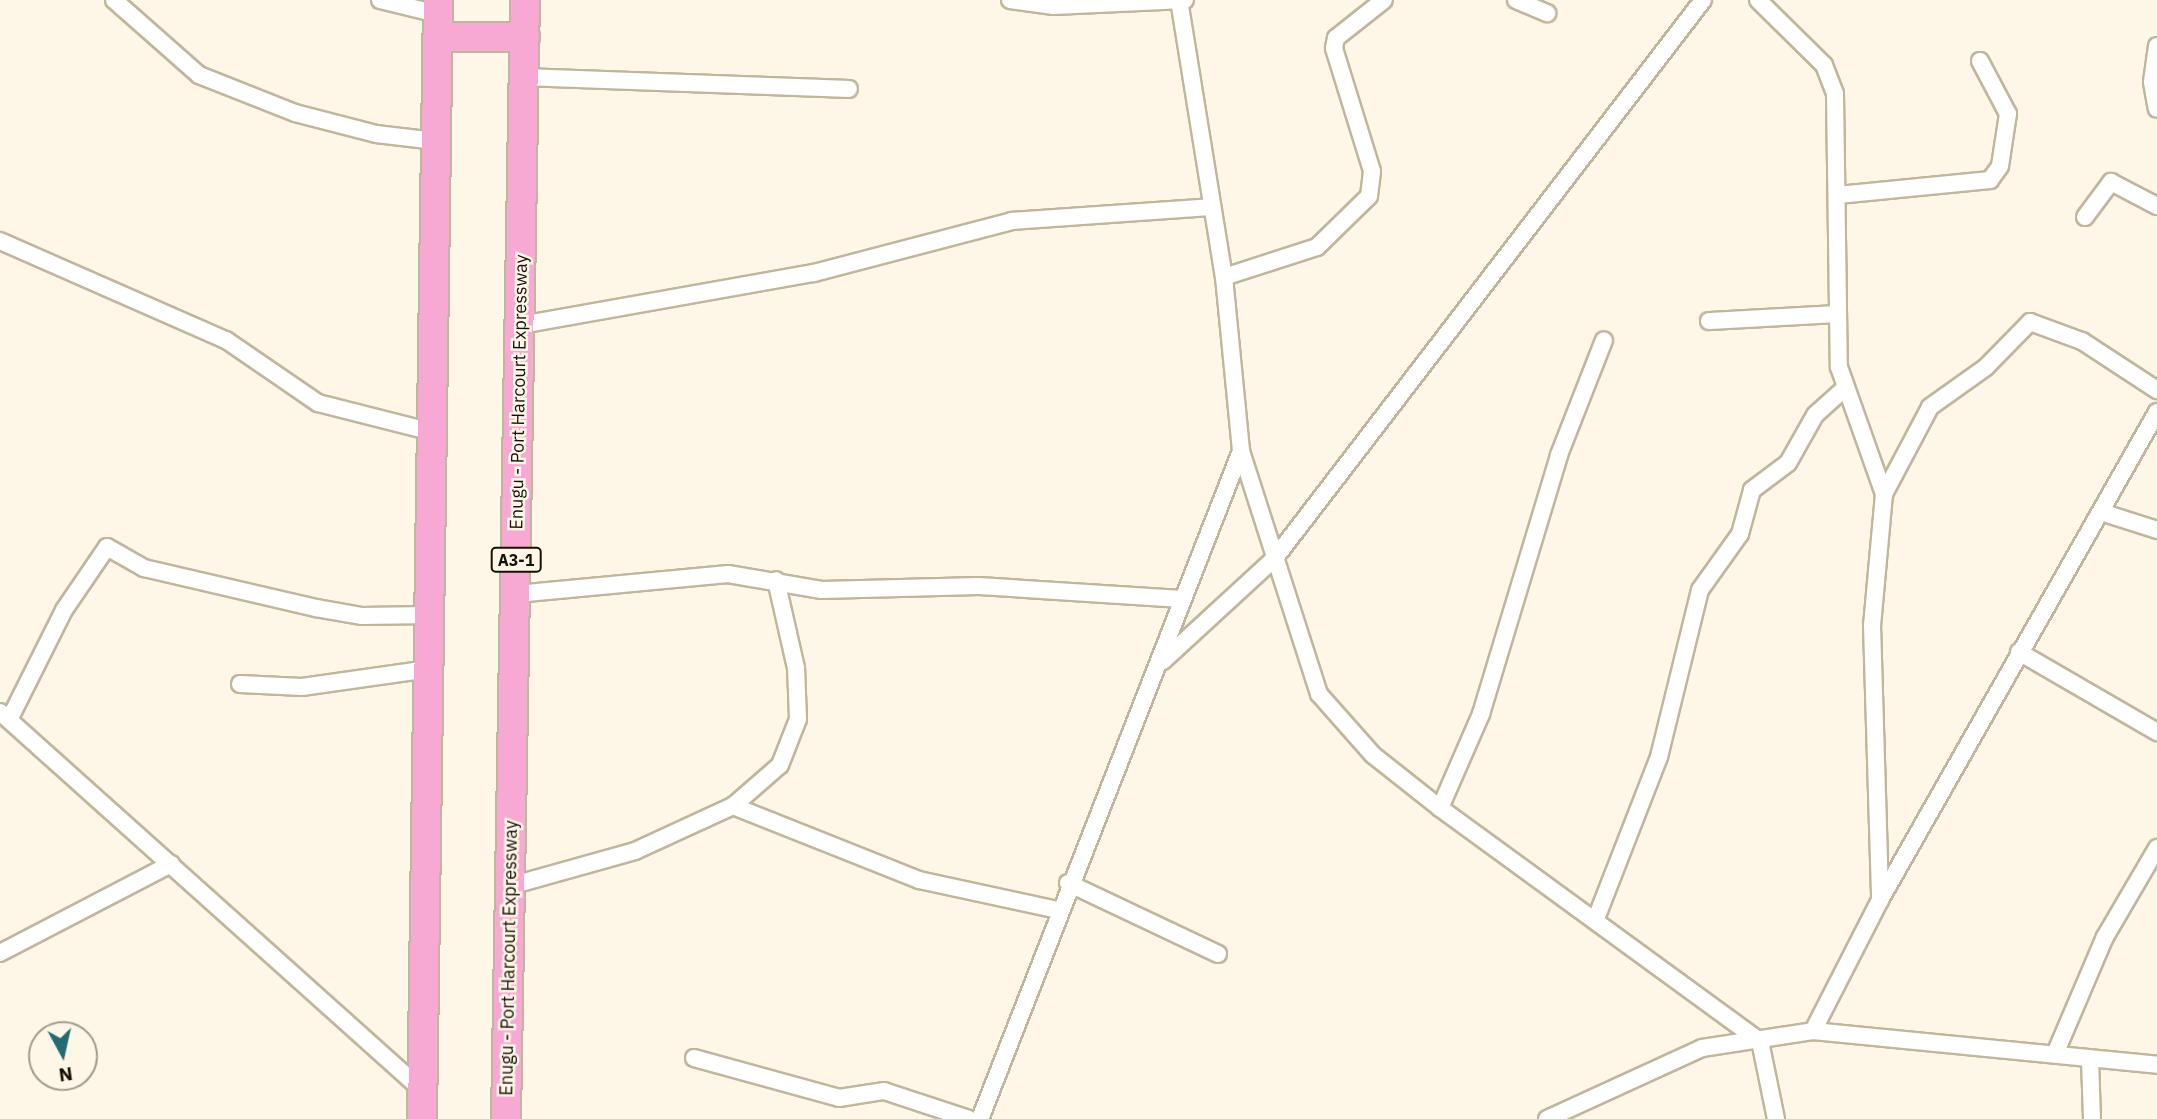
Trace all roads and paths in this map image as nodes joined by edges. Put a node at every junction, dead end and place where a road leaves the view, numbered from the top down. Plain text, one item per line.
1 (114, 0) edge
2 (380, 0) edge
3 (525, 0) edge
4 (1010, 0) edge
5 (1384, 0) edge
6 (1516, 0) edge
7 (1703, 0) edge
8 (1758, 0) edge
9 (1181, 1) edge
10 (1546, 13) dead end
11 (438, 17) edge
12 (525, 37) junction
13 (2157, 46) edge
14 (1980, 61) dead end
15 (524, 77) junction
16 (849, 89) dead end
17 (2157, 108) edge
18 (436, 141) junction
19 (1839, 195) junction
20 (2157, 206) edge
21 (1210, 207) junction
22 (2085, 217) dead end
23 (0, 242) edge
24 (1224, 277) junction
25 (1838, 314) junction
26 (1709, 321) dead end
27 (521, 325) junction
28 (1604, 340) dead end
29 (1843, 389) junction
30 (2157, 390) edge
31 (2157, 412) edge
32 (433, 432) junction
33 (1241, 451) junction
34 (1884, 494) junction
35 (2101, 512) junction
36 (2157, 530) edge
37 (1275, 558) junction
38 (776, 580) junction
39 (516, 594) junction
40 (1178, 599) junction
41 (430, 615) junction
42 (2019, 652) junction
43 (1163, 661) junction
44 (429, 669) junction
45 (240, 684) dead end
46 (5, 716) edge
47 (2157, 732) edge
48 (733, 806) junction
49 (1440, 808) junction
50 (2157, 848) edge
51 (171, 864) junction
52 (1069, 883) junction
53 (510, 886) junction
54 (1880, 900) junction
55 (1058, 910) junction
56 (1597, 916) junction
57 (0, 953) edge
58 (1218, 954) dead end
59 (1813, 1031) junction
60 (1760, 1041) junction
61 (2055, 1054) junction
62 (694, 1058) dead end
63 (2090, 1059) junction
64 (2157, 1065) edge
65 (423, 1091) junction
66 (1552, 1118) edge
67 (422, 1119) edge
68 (506, 1119) edge
69 (968, 1119) edge
70 (980, 1119) edge
71 (1776, 1119) edge
72 (2092, 1119) edge

1 - 18 street
2 - 11 street
3 - 12 highway, Enugu - Port Harcourt Expressway / A3-1
4 - 9 street
5 - 24 street
6 - 10 street
7 - 37 street
8 - 19 street
9 - 21 street
11 - 12 highway
11 - 18 highway
12 - 15 highway, Enugu - Port Harcourt Expressway / A3-1
13 - 17 street
14 - 19 street
15 - 16 street
15 - 27 highway, Enugu - Port Harcourt Expressway / A3-1
18 - 32 highway
19 - 25 street
20 - 22 street
21 - 24 street
21 - 27 street
23 - 32 street
24 - 33 street
25 - 26 street
25 - 29 street
27 - 39 highway, Enugu - Port Harcourt Expressway / A3-1
28 - 49 street
29 - 34 street
29 - 56 street
30 - 34 street
31 - 35 street
32 - 41 highway
33 - 37 street
33 - 40 street
34 - 54 street
35 - 36 street
35 - 42 street
37 - 43 street
37 - 49 street
38 - 39 street
38 - 40 street
38 - 48 street
39 - 53 highway, Enugu - Port Harcourt Expressway / A3-1
40 - 43 street
41 - 44 highway
41 - 46 street
42 - 47 street
42 - 54 street
43 - 52 street
44 - 45 street
44 - 65 highway
46 - 51 street
48 - 53 street
48 - 55 street
49 - 56 street
50 - 61 street
51 - 57 street
51 - 65 street
52 - 55 street
52 - 58 street
53 - 68 highway, Enugu - Port Harcourt Expressway / A3-1
54 - 59 street
55 - 70 street
56 - 60 street
59 - 60 street
59 - 61 street
60 - 66 street
60 - 71 street
61 - 63 street
62 - 69 street
63 - 64 street
63 - 72 street
65 - 67 highway

